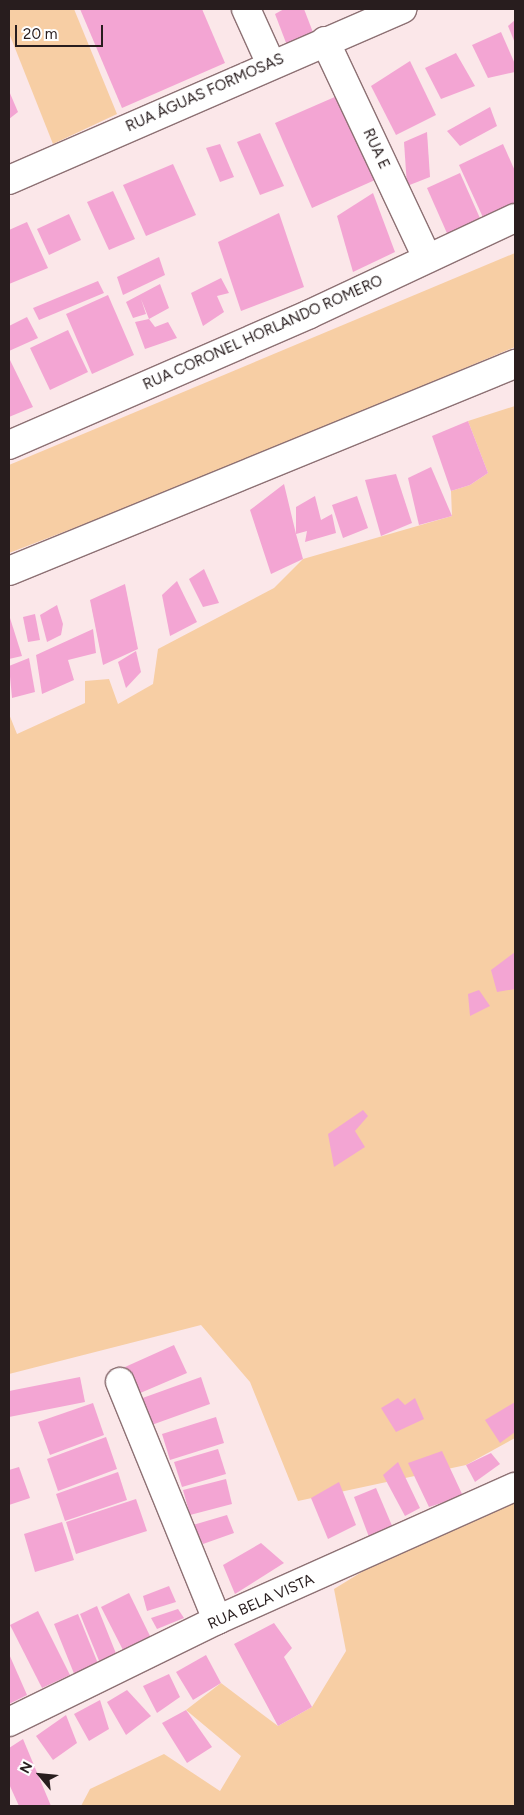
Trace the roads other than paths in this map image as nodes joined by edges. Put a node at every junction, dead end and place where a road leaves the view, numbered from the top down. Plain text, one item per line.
1 (246, 9) edge
2 (402, 9) edge
3 (325, 41) junction
4 (271, 64) junction
5 (9, 180) edge
6 (515, 218) edge
7 (427, 258) junction
8 (515, 364) edge
9 (9, 445) edge
10 (9, 571) edge
11 (120, 1382) dead end
12 (515, 1487) edge
13 (217, 1620) junction
14 (9, 1722) edge

1 - 4 street
2 - 3 street, RUA ÁGUAS FORMOSAS
3 - 4 street, RUA ÁGUAS FORMOSAS
3 - 7 street, RUA E
4 - 5 street, RUA ÁGUAS FORMOSAS
6 - 7 street, RUA CORONEL HORLANDO ROMERO
7 - 9 street, RUA CORONEL HORLANDO ROMERO
8 - 10 street
11 - 13 street
12 - 13 street, RUA BELA VISTA
13 - 14 street, RUA BELA VISTA

